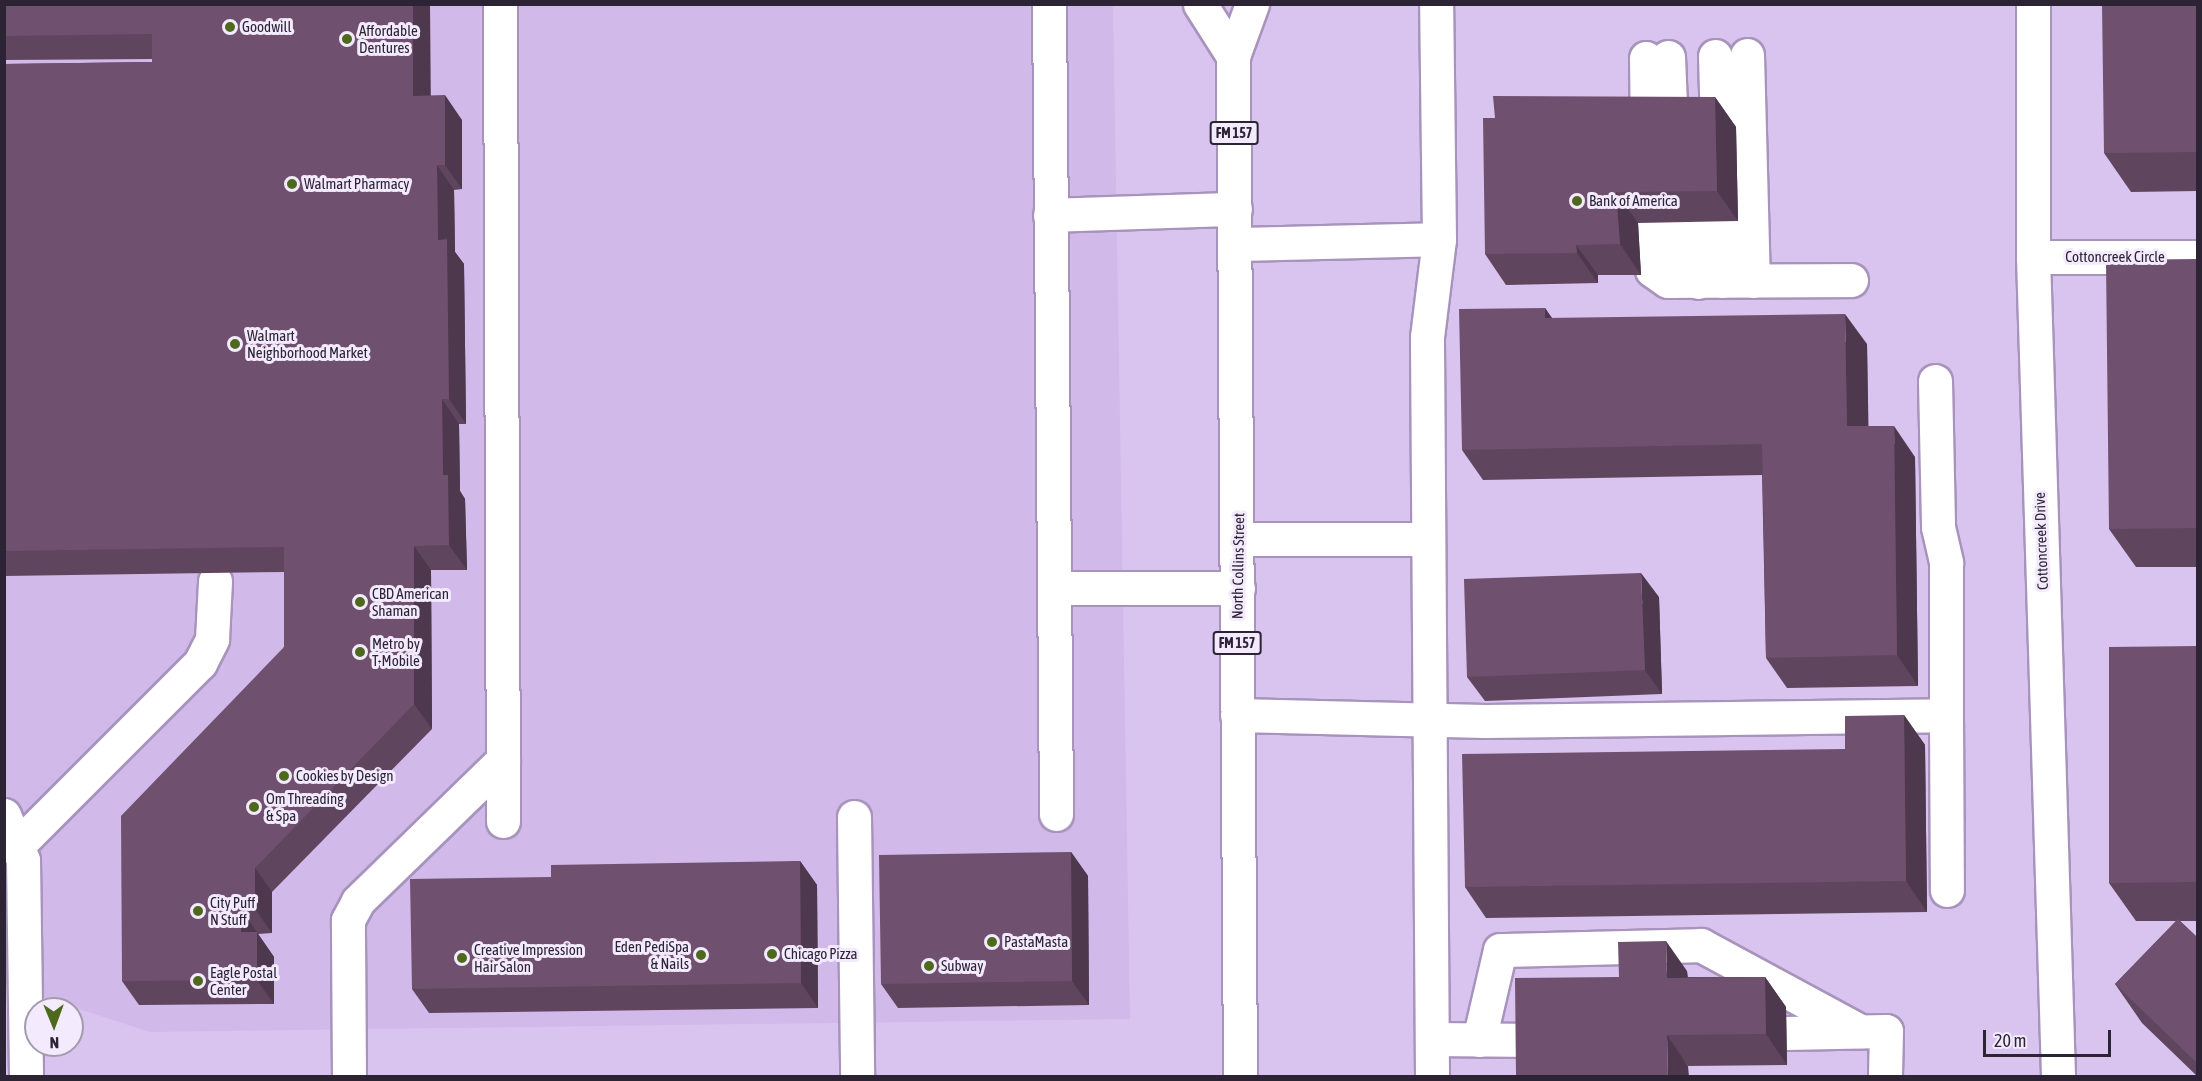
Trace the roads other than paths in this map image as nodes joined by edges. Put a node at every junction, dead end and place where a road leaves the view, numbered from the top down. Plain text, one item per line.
1 (500, 4) edge
2 (1049, 4) edge
3 (1200, 4) edge
4 (1252, 4) edge
5 (1436, 4) edge
6 (2033, 4) edge
7 (1747, 55) dead end
8 (1233, 57) junction
9 (1680, 57) joint
10 (1235, 209) junction
11 (1050, 215) junction
12 (1439, 239) junction
13 (1236, 244) junction
14 (2033, 257) junction
15 (2198, 257) edge
16 (1851, 280) dead end
17 (1712, 281) junction
18 (1935, 381) dead end
19 (1239, 539) junction
20 (1426, 539) junction
21 (215, 581) dead end
22 (1054, 588) junction
23 (1238, 588) junction
24 (1237, 715) junction
25 (1946, 715) junction
26 (1431, 719) junction
27 (503, 760) junction
28 (1056, 814) dead end
29 (4, 815) edge
30 (854, 817) dead end
31 (503, 821) dead end
32 (20, 843) junction
33 (1947, 890) dead end
34 (1860, 1031) junction
35 (1786, 1033) dead end
36 (1432, 1039) junction
37 (1479, 1040) junction
38 (1537, 1040) edge
39 (26, 1077) edge
40 (349, 1077) edge
41 (857, 1077) edge
42 (1240, 1077) edge
43 (1432, 1077) edge
44 (1885, 1077) edge
45 (2058, 1077) edge

1 - 27 main road
2 - 11 main road
3 - 8 main road
4 - 8 main road, North Collins Street / FM 157
5 - 12 main road
6 - 14 main road, Cottoncreek Drive
7 - 17 main road
8 - 10 main road, North Collins Street / FM 157
9 - 9 main road
10 - 11 main road
10 - 13 main road, North Collins Street / FM 157
11 - 22 main road
12 - 13 main road
12 - 20 main road
13 - 19 main road, North Collins Street / FM 157
14 - 15 main road, Cottoncreek Circle
14 - 45 main road, Cottoncreek Drive
16 - 17 main road
17 - 17 main road
18 - 25 main road
19 - 20 main road
19 - 23 main road, North Collins Street / FM 157
20 - 26 main road
21 - 32 main road
22 - 23 main road
22 - 28 main road
23 - 24 main road, North Collins Street / FM 157
24 - 26 main road
24 - 42 main road, North Collins Street / FM 157
25 - 26 main road
25 - 33 main road
26 - 36 main road
27 - 31 main road
27 - 40 main road
29 - 32 main road
30 - 41 main road
32 - 39 main road
34 - 35 main road
34 - 37 main road
34 - 44 main road
36 - 37 main road
36 - 43 main road
37 - 38 main road

